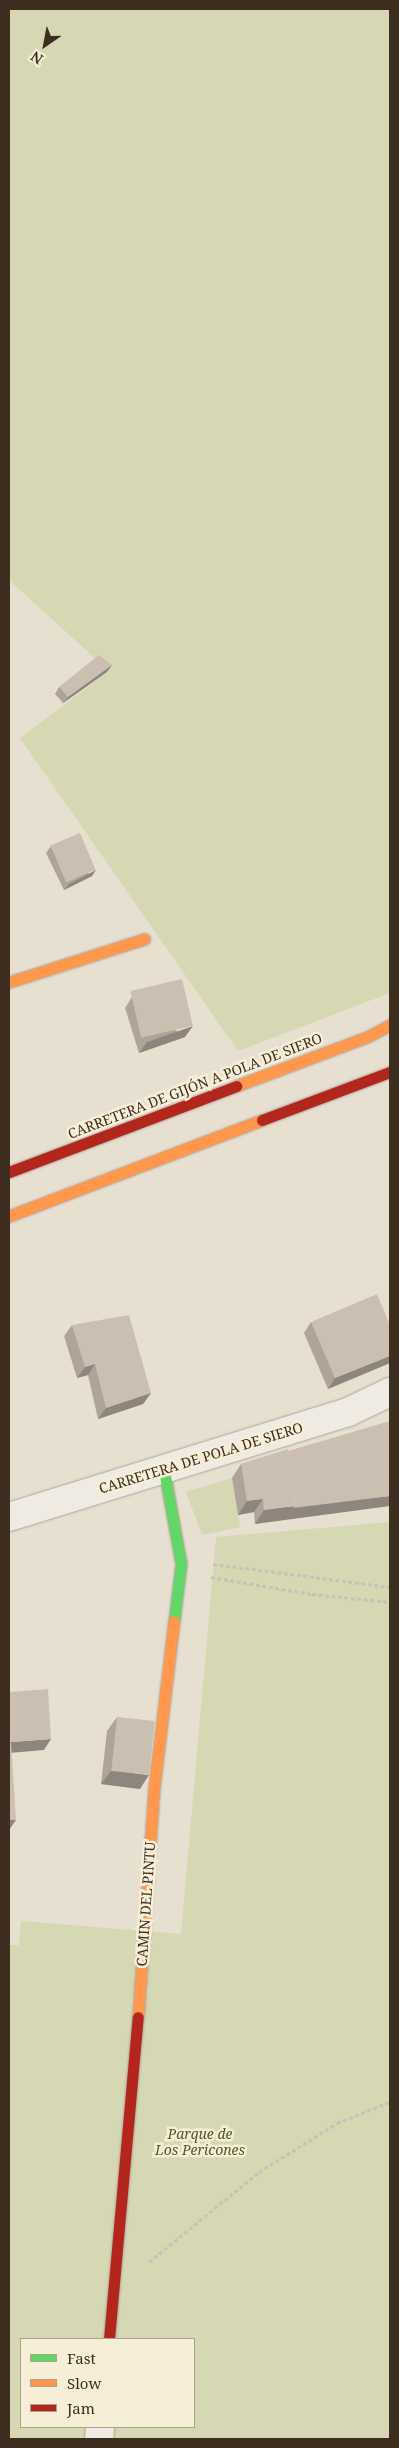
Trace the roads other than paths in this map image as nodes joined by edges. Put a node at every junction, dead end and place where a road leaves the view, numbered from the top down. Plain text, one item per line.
1 (144, 939) dead end
2 (9, 982) edge
3 (390, 1025) edge
4 (390, 1072) edge
5 (9, 1172) edge
6 (9, 1216) edge
7 (390, 1392) edge
8 (164, 1470) junction
9 (9, 1517) edge
10 (109, 2338) edge

1 - 2 street
3 - 5 street, CARRETERA DE GIJÓN A POLA DE SIERO
4 - 6 street
7 - 8 street, CARRETERA DE POLA DE SIERO
8 - 9 street, CARRETERA DE POLA DE SIERO
8 - 10 street, CAMIN DEL PINTU

